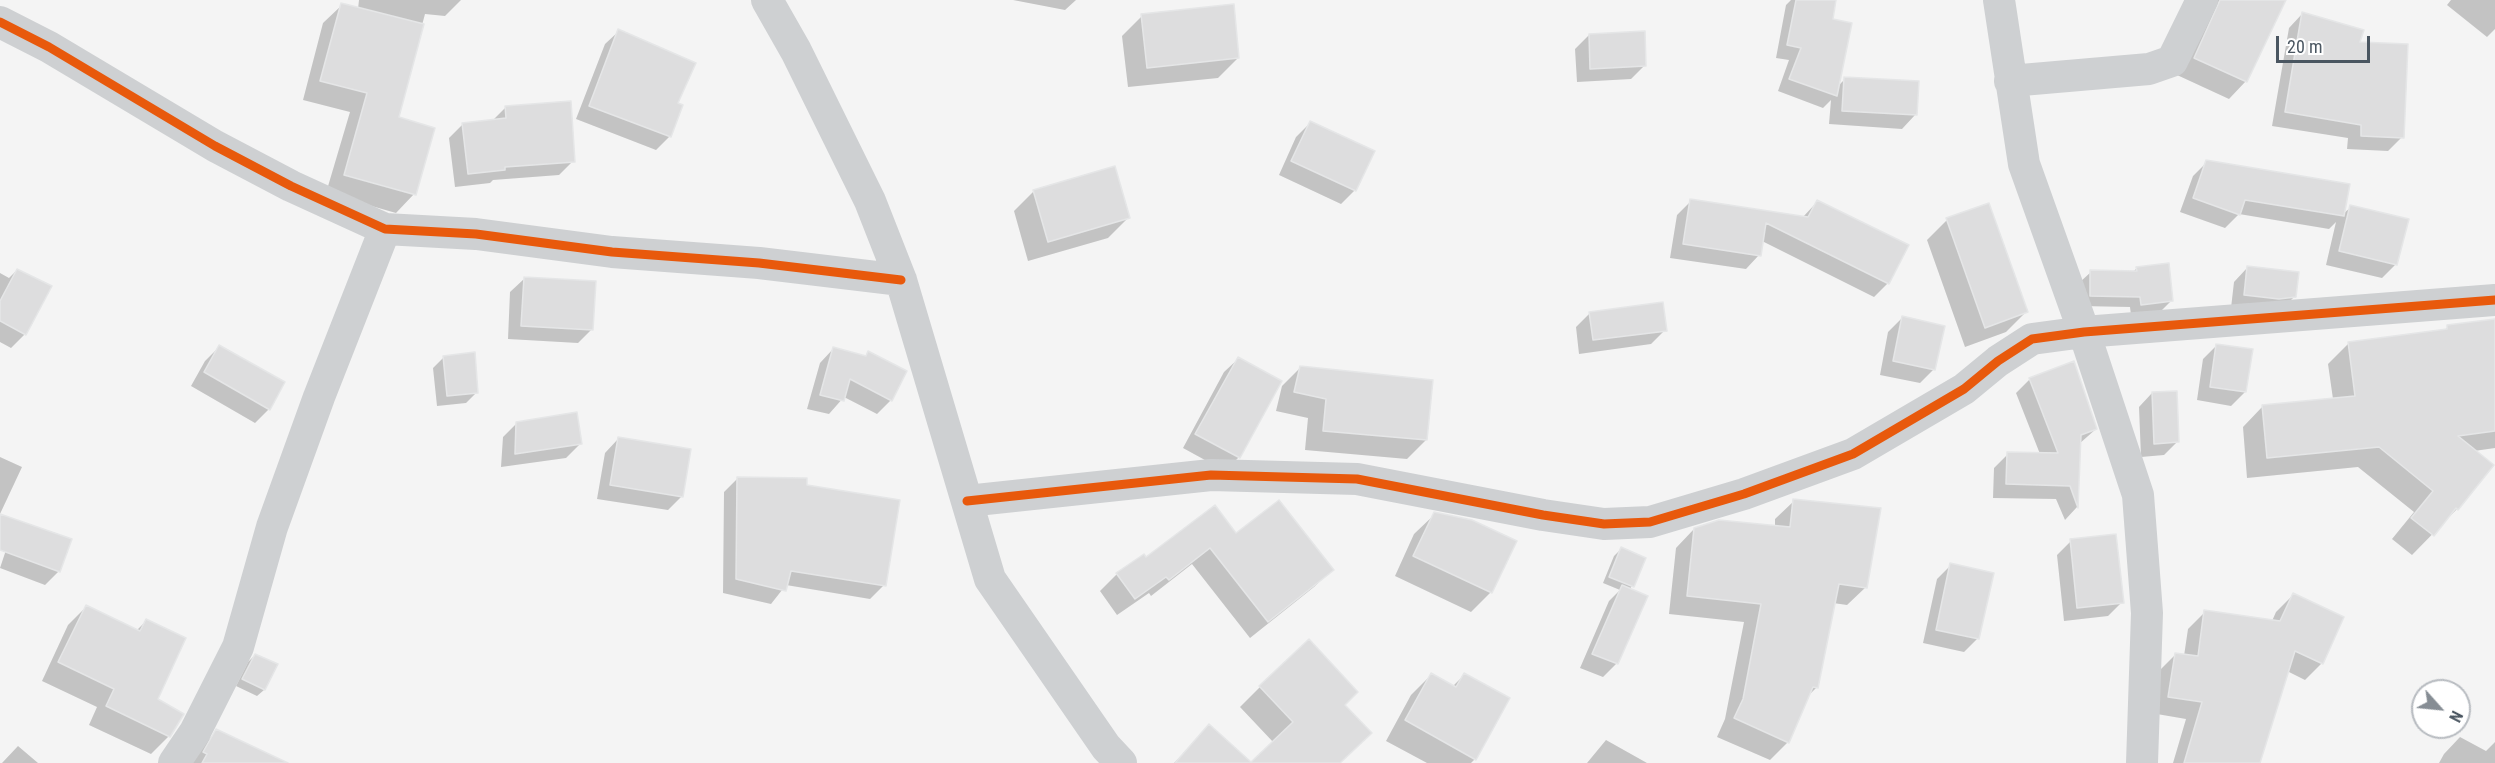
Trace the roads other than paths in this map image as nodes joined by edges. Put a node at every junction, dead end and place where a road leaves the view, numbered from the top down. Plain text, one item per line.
1 (767, 0) edge
2 (1999, 0) edge
3 (2202, 0) edge
4 (0, 22) edge
5 (2010, 81) junction
6 (385, 229) junction
7 (901, 280) junction
8 (2495, 300) edge
9 (2084, 332) junction
10 (967, 501) junction
11 (174, 763) edge
12 (1121, 763) edge
13 (2142, 763) edge

1 - 7 street
2 - 5 street
3 - 5 street
4 - 6 street
5 - 9 street
6 - 7 street
6 - 11 street
7 - 10 street
8 - 9 street
9 - 10 street
9 - 13 street
10 - 12 street

